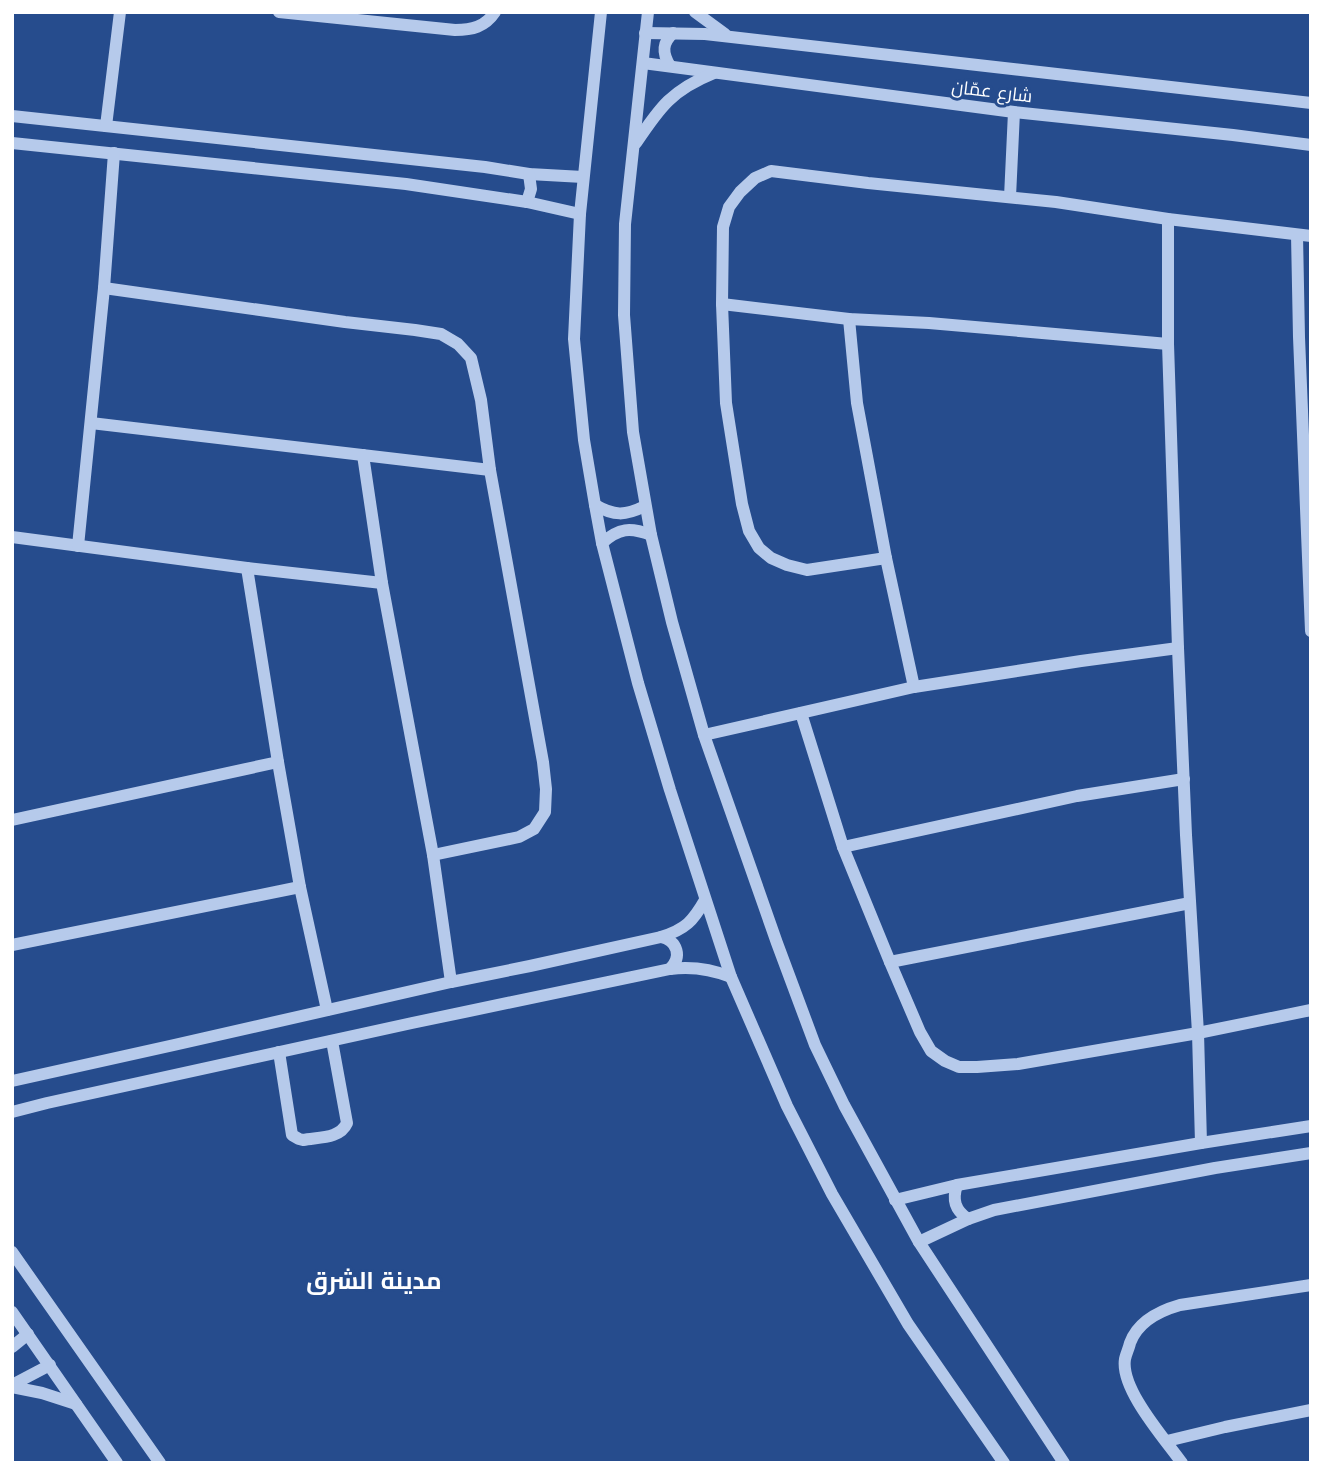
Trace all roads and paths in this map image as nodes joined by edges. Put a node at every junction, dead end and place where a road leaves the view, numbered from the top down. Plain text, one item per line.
1 (120, 12) edge
2 (279, 12) edge
3 (495, 12) edge
4 (601, 12) edge
5 (648, 12) edge
6 (695, 12) edge
7 (381, 18) edge
8 (645, 33) junction
9 (673, 33) junction
10 (729, 37) junction
11 (643, 63) junction
12 (670, 66) junction
13 (718, 72) junction
14 (1311, 103) edge
15 (1014, 112) junction
16 (12, 116) edge
17 (106, 126) junction
18 (12, 143) edge
19 (634, 145) junction
20 (1311, 145) edge
21 (114, 153) junction
22 (529, 174) junction
23 (583, 177) junction
24 (1010, 197) junction
25 (527, 202) junction
26 (580, 214) junction
27 (1168, 219) junction
28 (1297, 235) junction
29 (1311, 236) edge
30 (104, 288) junction
31 (722, 304) junction
32 (849, 319) junction
33 (1168, 344) junction
34 (91, 423) junction
35 (363, 455) junction
36 (490, 470) junction
37 (595, 505) junction
38 (645, 506) junction
39 (651, 536) junction
40 (12, 537) edge
41 (603, 543) junction
42 (78, 546) junction
43 (886, 558) junction
44 (247, 568) junction
45 (382, 583) junction
46 (1311, 631) edge
47 (1178, 648) junction
48 (915, 687) junction
49 (802, 713) junction
50 (704, 735) junction
51 (278, 762) junction
52 (1185, 779) junction
53 (12, 820) edge
54 (844, 846) junction
55 (433, 855) junction
56 (300, 887) junction
57 (705, 900) junction
58 (1190, 903) junction
59 (662, 937) junction
60 (12, 945) edge
61 (890, 962) junction
62 (670, 969) junction
63 (731, 977) junction
64 (451, 982) junction
65 (327, 1010) junction
66 (1311, 1010) edge
67 (1198, 1033) junction
68 (332, 1041) junction
69 (279, 1052) junction
70 (12, 1081) edge
71 (12, 1112) edge
72 (1311, 1126) edge
73 (1201, 1143) junction
74 (1311, 1153) edge
75 (957, 1185) junction
76 (895, 1200) junction
77 (968, 1219) junction
78 (919, 1242) junction
79 (12, 1252) edge
80 (1311, 1285) edge
81 (12, 1312) edge
82 (28, 1334) junction
83 (12, 1347) edge
84 (50, 1365) junction
85 (12, 1386) edge
86 (76, 1404) junction
87 (1311, 1410) edge
88 (1167, 1441) junction
89 (117, 1463) edge
90 (160, 1463) edge
91 (1004, 1463) edge
92 (1064, 1463) edge
93 (1182, 1463) edge

1 - 17 street
2 - 7 street
3 - 7 street
4 - 23 street
5 - 8 street
6 - 10 street
8 - 9 street, شارع عمّان
8 - 11 street
9 - 10 street, شارع عمّان
9 - 12 street
10 - 14 street, شارع عمّان
11 - 12 street, شارع عمّان
11 - 19 street
12 - 13 street, شارع عمّان
13 - 15 street, شارع عمّان
13 - 19 street
15 - 20 street, شارع عمّان
15 - 24 street
16 - 17 street
17 - 22 street
18 - 21 street
19 - 38 street
21 - 25 street
21 - 30 street
22 - 23 street
22 - 25 street
23 - 26 street
24 - 27 street
24 - 31 street
25 - 26 street
26 - 37 street
27 - 28 street
27 - 33 street
28 - 29 street
28 - 46 street
30 - 34 street
30 - 36 street
31 - 32 street
31 - 43 street
32 - 33 street
32 - 43 street
33 - 47 street
34 - 35 street
34 - 42 street
35 - 36 street
35 - 45 street
36 - 55 street
37 - 38 street
37 - 41 street
38 - 39 street
39 - 41 street
39 - 50 street
40 - 42 street
41 - 57 street
42 - 44 street
43 - 48 street
44 - 45 street
44 - 51 street
45 - 55 street
47 - 48 street
47 - 52 street
48 - 49 street
49 - 50 street
49 - 54 street
50 - 76 street
51 - 53 street
51 - 56 street
52 - 54 street
52 - 58 street
54 - 61 street
55 - 64 street
56 - 60 street
56 - 65 street
57 - 59 street
57 - 63 street
58 - 61 street
58 - 67 street
59 - 62 street
59 - 64 street
61 - 67 street
62 - 63 street
62 - 68 street
63 - 91 street
64 - 65 street
65 - 70 street
66 - 67 street
67 - 73 street
68 - 69 street
68 - 69 street
69 - 71 street
72 - 73 street
73 - 75 street
74 - 77 street
75 - 76 street
75 - 77 street
76 - 78 street
77 - 78 street
78 - 92 street
79 - 90 street
80 - 88 street
81 - 82 street
82 - 83 street
82 - 84 street
84 - 85 street
84 - 86 street
85 - 86 street
86 - 89 street
87 - 88 street
88 - 93 street

